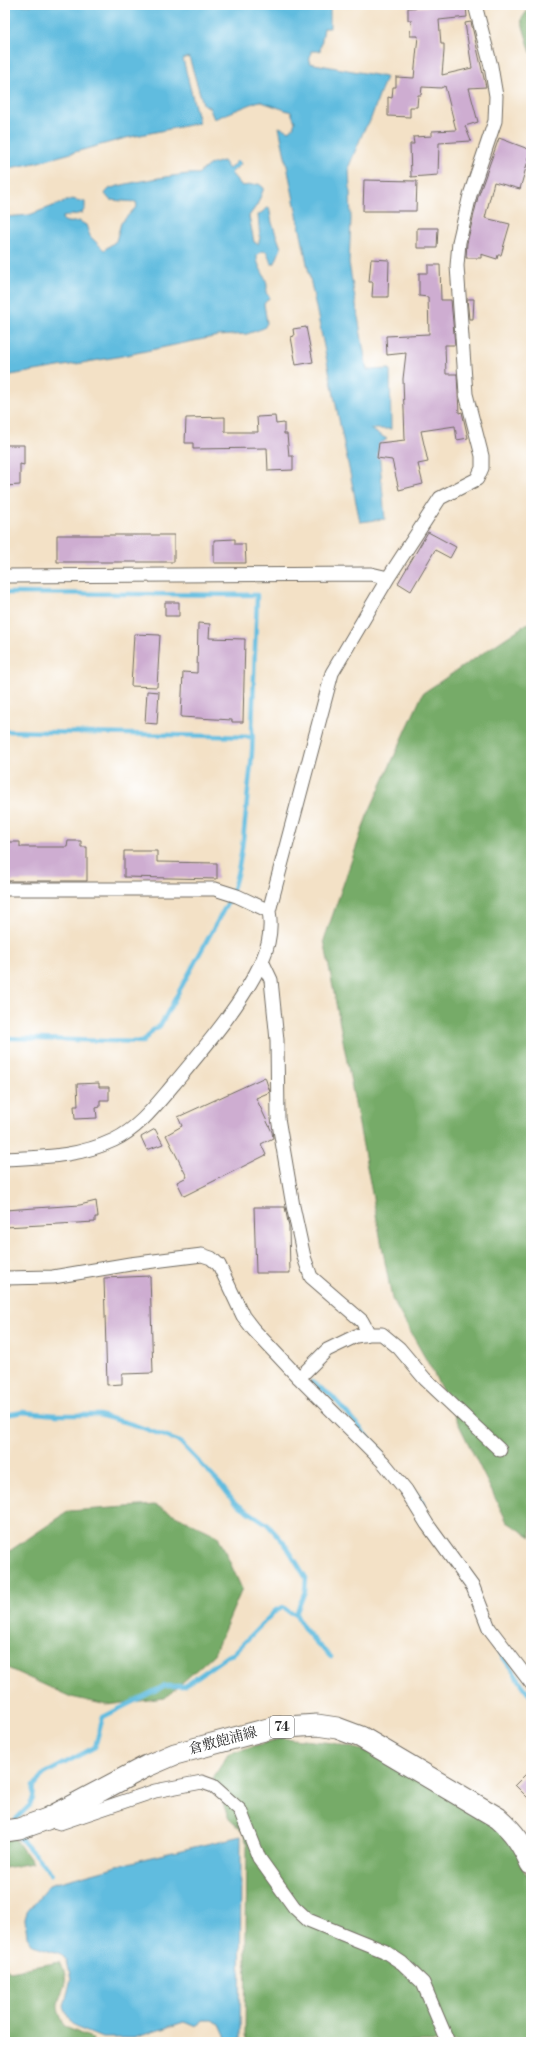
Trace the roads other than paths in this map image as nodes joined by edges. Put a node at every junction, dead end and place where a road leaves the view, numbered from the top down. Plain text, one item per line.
1 (475, 5) edge
2 (5, 576) edge
3 (388, 578) junction
4 (5, 889) edge
5 (269, 911) junction
6 (262, 960) junction
7 (5, 1159) edge
8 (5, 1278) edge
9 (368, 1334) junction
10 (299, 1378) junction
11 (500, 1450) dead end
12 (531, 1683) edge
13 (47, 1819) junction
14 (5, 1831) edge
15 (531, 1864) edge
16 (448, 2042) edge

1 - 3 street
2 - 3 street
3 - 5 street
4 - 5 street
5 - 6 street
6 - 7 street
6 - 9 street
8 - 10 street
9 - 10 street
9 - 11 street
10 - 12 street
13 - 14 main road, 倉敷飽浦線 / 74
13 - 15 main road, 倉敷飽浦線 / 74
13 - 16 street

